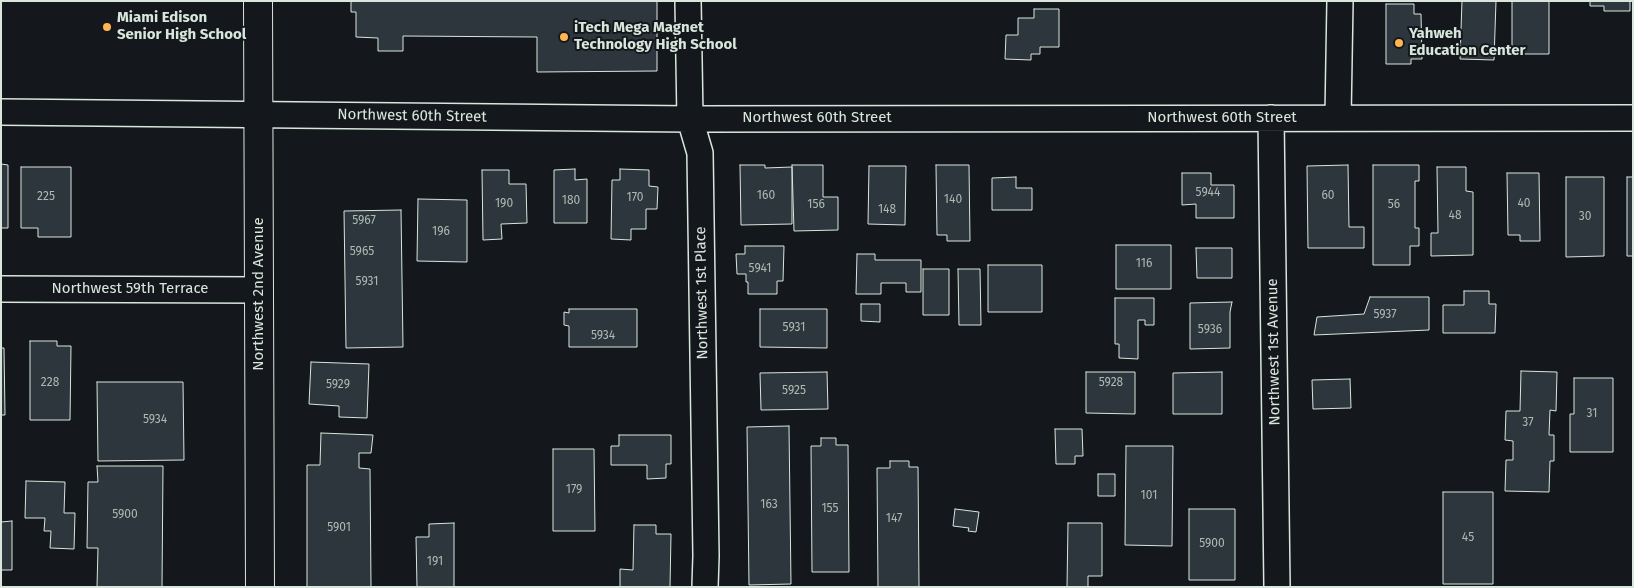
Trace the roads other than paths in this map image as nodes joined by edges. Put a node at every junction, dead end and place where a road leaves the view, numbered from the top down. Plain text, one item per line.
1 (258, 1) edge
2 (688, 1) edge
3 (1340, 1) edge
4 (1, 112) edge
5 (258, 114) junction
6 (1338, 117) junction
7 (1271, 118) junction
8 (1633, 118) edge
9 (690, 119) junction
10 (1, 288) edge
11 (259, 290) junction
12 (260, 587) edge
13 (705, 587) edge
14 (1277, 587) edge

1 - 5 street, Northwest 2nd Avenue
2 - 9 street, Northwest 1st Place
3 - 6 street
4 - 5 street, Northwest 60th Street
5 - 9 street, Northwest 60th Street
5 - 11 street, Northwest 2nd Avenue
6 - 7 street, Northwest 60th Street
6 - 8 street, Northwest 60th Street
7 - 9 street, Northwest 60th Street
7 - 14 street, Northwest 1st Avenue
9 - 13 street, Northwest 1st Place
10 - 11 street, Northwest 59th Terrace
11 - 12 street, Northwest 2nd Avenue

